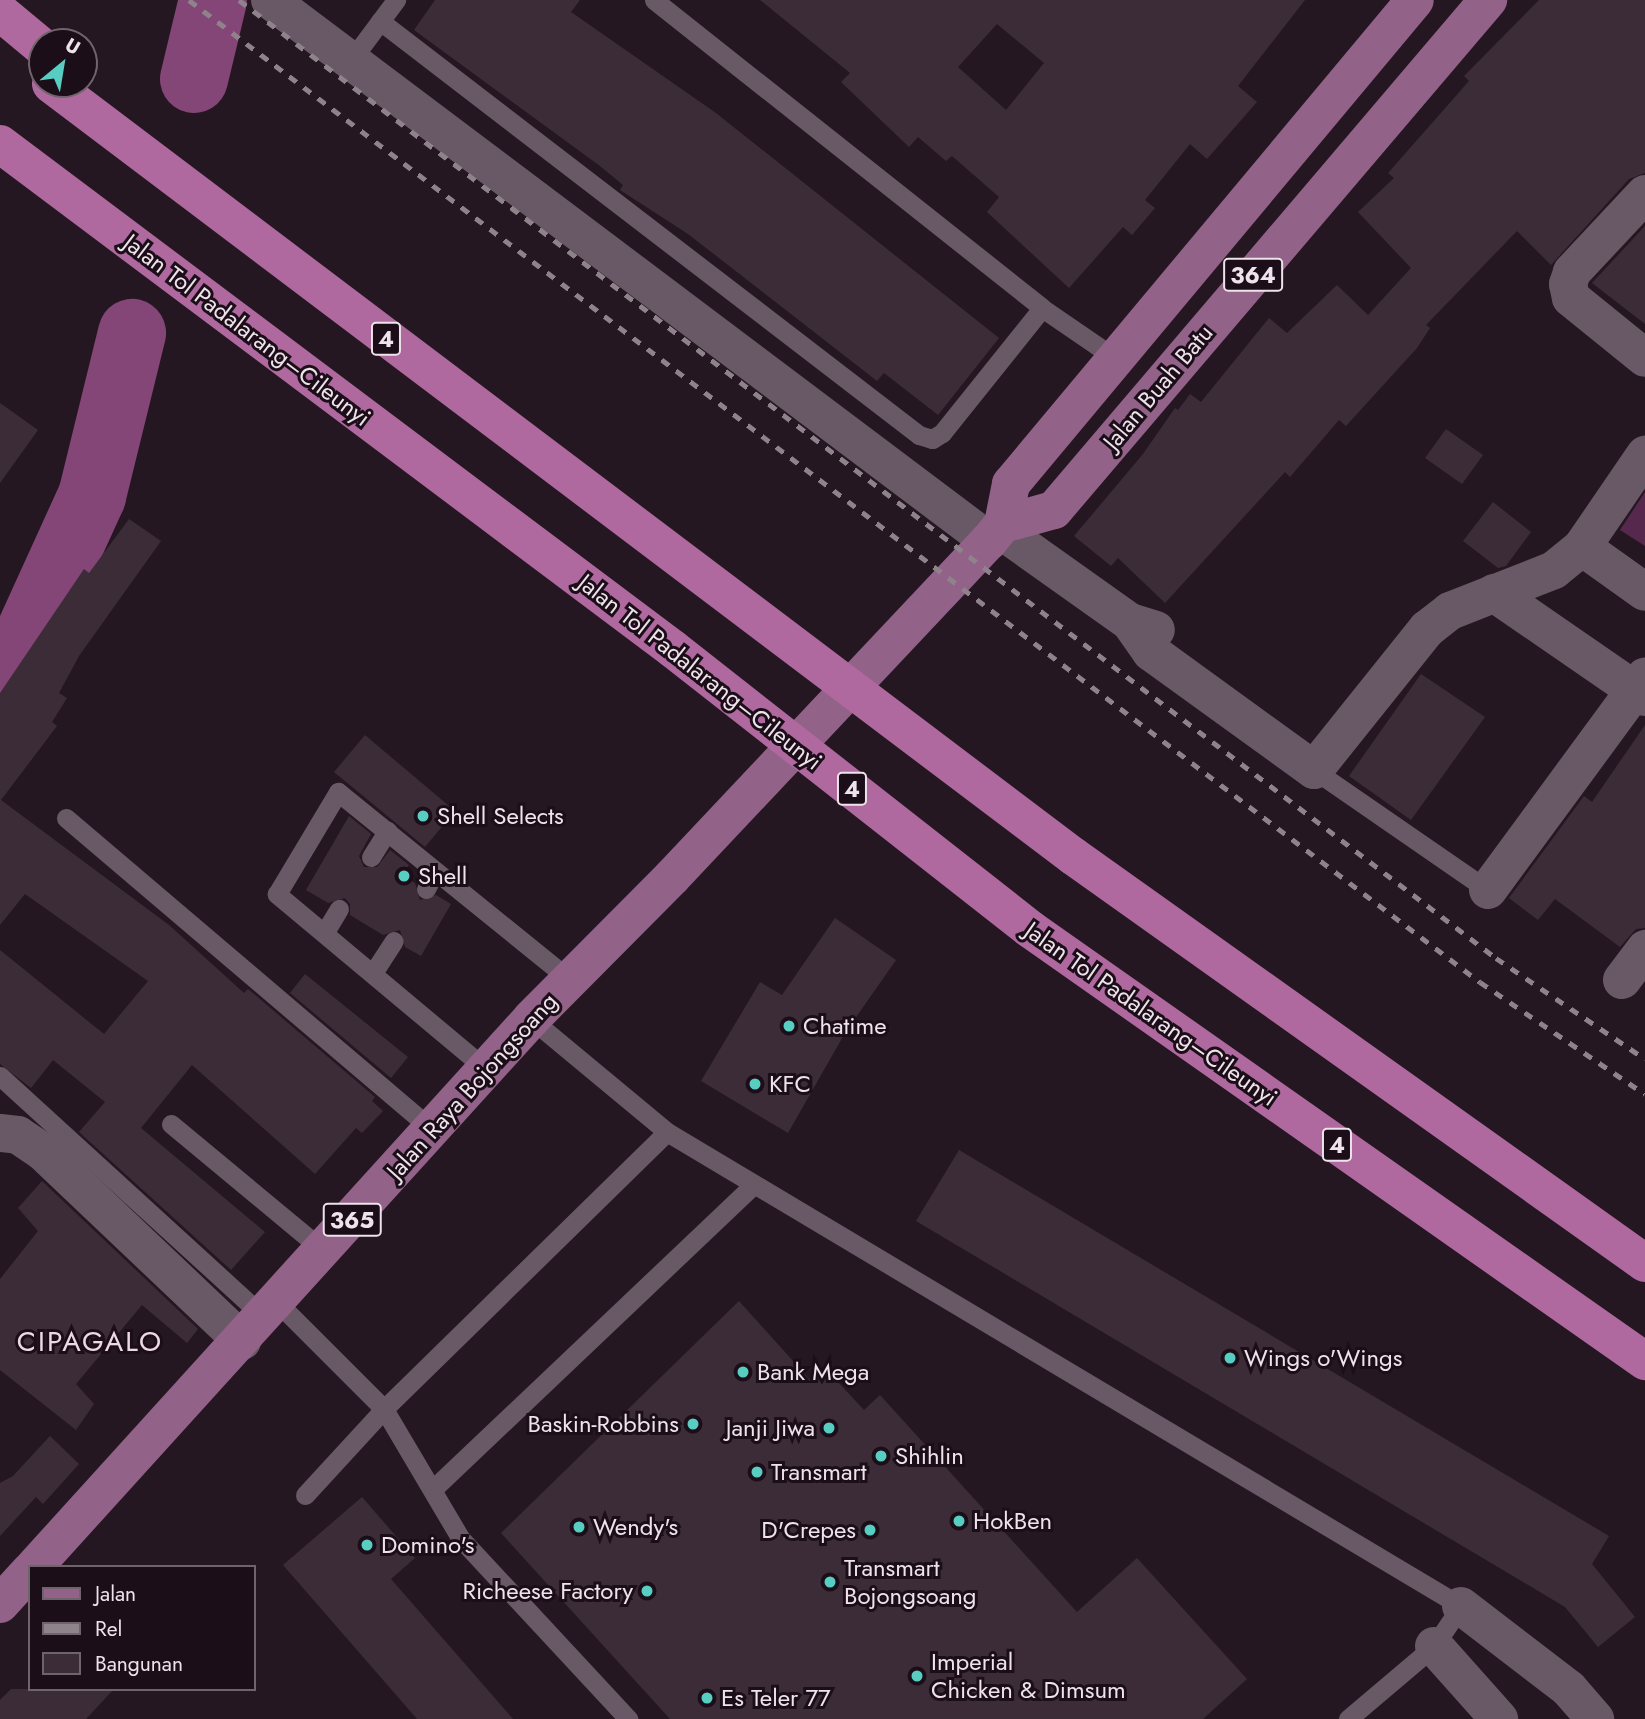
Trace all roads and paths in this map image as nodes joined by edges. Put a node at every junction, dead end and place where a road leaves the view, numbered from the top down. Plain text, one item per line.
1 (396, 0) edge
2 (654, 0) edge
3 (1415, 0) edge
4 (1488, 0) edge
5 (277, 5) edge
6 (0, 12) edge
7 (380, 21) junction
8 (28, 35) edge
9 (0, 45) edge
10 (352, 59) junction
11 (28, 66) edge
12 (98, 94) edge
13 (69, 98) edge
14 (0, 144) edge
15 (1645, 194) edge
16 (1042, 308) junction
17 (1115, 358) junction
18 (1645, 358) edge
19 (456, 392) junction
20 (1645, 455) edge
21 (997, 532) junction
22 (1582, 547) junction
23 (1645, 592) edge
24 (1494, 593) junction
25 (1642, 688) edge
26 (1322, 760) junction
27 (66, 818) dead end
28 (387, 831) junction
29 (371, 857) dead end
30 (435, 871) junction
31 (426, 889) dead end
32 (1488, 890) joint
33 (339, 909) dead end
34 (325, 932) junction
35 (394, 941) dead end
36 (1645, 948) edge
37 (373, 973) junction
38 (570, 980) junction
39 (1622, 981) dead end
40 (531, 1019) junction
41 (486, 1069) junction
42 (0, 1076) edge
43 (171, 1124) dead end
44 (432, 1129) junction
45 (667, 1132) junction
46 (0, 1133) edge
47 (753, 1185) junction
48 (324, 1251) junction
49 (1645, 1263) edge
50 (261, 1320) junction
51 (1645, 1361) edge
52 (384, 1409) junction
53 (432, 1489) junction
54 (305, 1495) dead end
55 (36, 1565) edge
56 (28, 1574) edge
57 (0, 1604) edge
58 (1461, 1605) junction
59 (1434, 1646) junction
60 (628, 1719) edge
61 (1348, 1719) edge
62 (1499, 1719) edge
63 (1595, 1719) edge

1 - 7 lane
2 - 16 lane
3 - 17 main road, Jalan Buah Batu / 364
4 - 21 main road, Jalan Buah Batu / 364
5 - 10 street
6 - 8 highway
7 - 10 lane
7 - 16 lane
9 - 11 highway
10 - 21 street
12 - 19 highway
13 - 19 highway, 4
14 - 51 highway, Jalan Tol Padalarang–Cileunyi / 4
15 - 18 street
16 - 17 lane
17 - 21 main road, Jalan Buah Batu / 364
19 - 49 highway, 4
20 - 22 street
21 - 26 street
21 - 38 main road, Jalan Raya Bojongsoang / 365
22 - 23 street
22 - 24 street
24 - 25 street
24 - 26 street
25 - 32 street
26 - 32 lane
27 - 44 lane
28 - 29 lane
28 - 30 lane
28 - 34 lane
30 - 31 lane
30 - 38 lane
33 - 34 lane
34 - 37 lane
35 - 37 lane
36 - 39 street
37 - 41 lane
38 - 40 main road, Jalan Raya Bojongsoang / 365
40 - 41 main road, Jalan Raya Bojongsoang / 365
40 - 45 lane
41 - 44 main road, Jalan Raya Bojongsoang / 365
42 - 50 lane
43 - 48 lane
44 - 48 main road, Jalan Raya Bojongsoang / 365
45 - 47 lane
45 - 52 lane
46 - 50 street
47 - 53 lane
47 - 58 lane
48 - 50 main road, Jalan Raya Bojongsoang / 365
50 - 52 lane
50 - 55 main road, Jalan Raya Bojongsoang / 365
52 - 53 lane
52 - 54 lane
53 - 60 lane
56 - 57 main road
58 - 59 lane
58 - 63 street
59 - 61 lane
59 - 62 street

